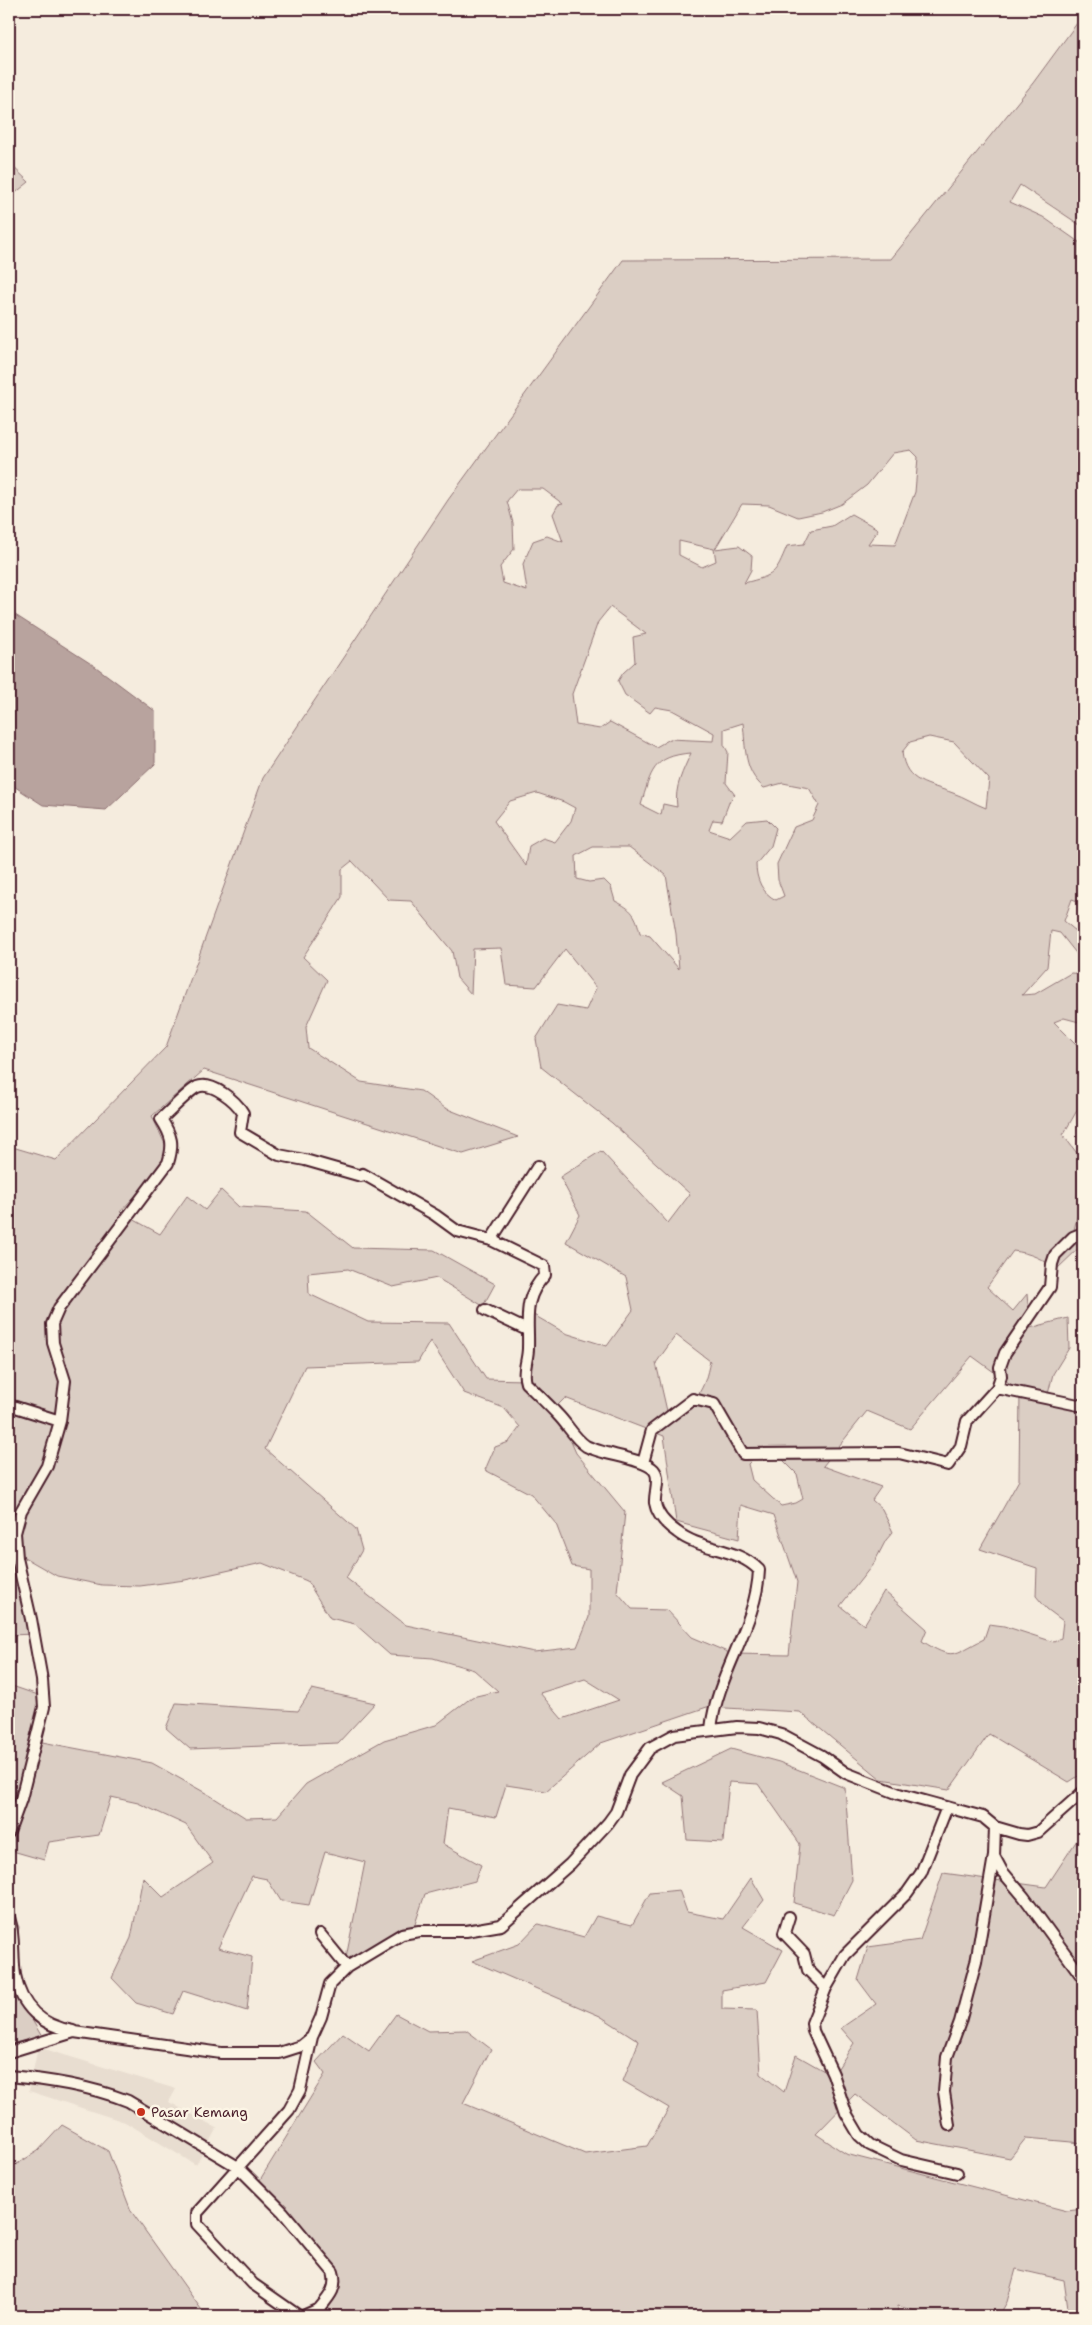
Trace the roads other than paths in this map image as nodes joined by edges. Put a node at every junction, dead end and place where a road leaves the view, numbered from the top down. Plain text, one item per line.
1 (538, 1166) dead end
2 (1083, 1233) edge
3 (491, 1240) junction
4 (485, 1310) dead end
5 (527, 1330) junction
6 (997, 1388) junction
7 (9, 1406) edge
8 (1083, 1406) edge
9 (60, 1421) junction
10 (643, 1463) junction
11 (711, 1729) junction
12 (1083, 1792) edge
13 (947, 1807) junction
14 (996, 1827) junction
15 (9, 1832) edge
16 (994, 1856) junction
17 (9, 1917) edge
18 (789, 1917) dead end
19 (320, 1934) dead end
20 (346, 1968) junction
21 (1083, 1978) edge
22 (826, 1988) junction
23 (74, 2032) junction
24 (312, 2037) junction
25 (9, 2052) edge
26 (9, 2076) edge
27 (949, 2125) dead end
28 (238, 2167) junction
29 (957, 2173) dead end
30 (322, 2313) edge
31 (299, 2316) edge
32 (303, 2316) edge

1 - 3 street
2 - 6 street
3 - 5 street
3 - 9 street
4 - 5 street
5 - 10 street
6 - 8 street
6 - 10 street
7 - 9 street
9 - 15 street
10 - 11 street
11 - 13 street
11 - 20 street
12 - 14 street
13 - 14 street
13 - 22 street
14 - 16 street
16 - 21 street
16 - 27 street
17 - 23 street
18 - 22 street
19 - 20 street
20 - 24 street
22 - 29 street
23 - 24 street
23 - 25 street
24 - 28 street
26 - 28 street
28 - 30 street
28 - 31 street
30 - 32 street

